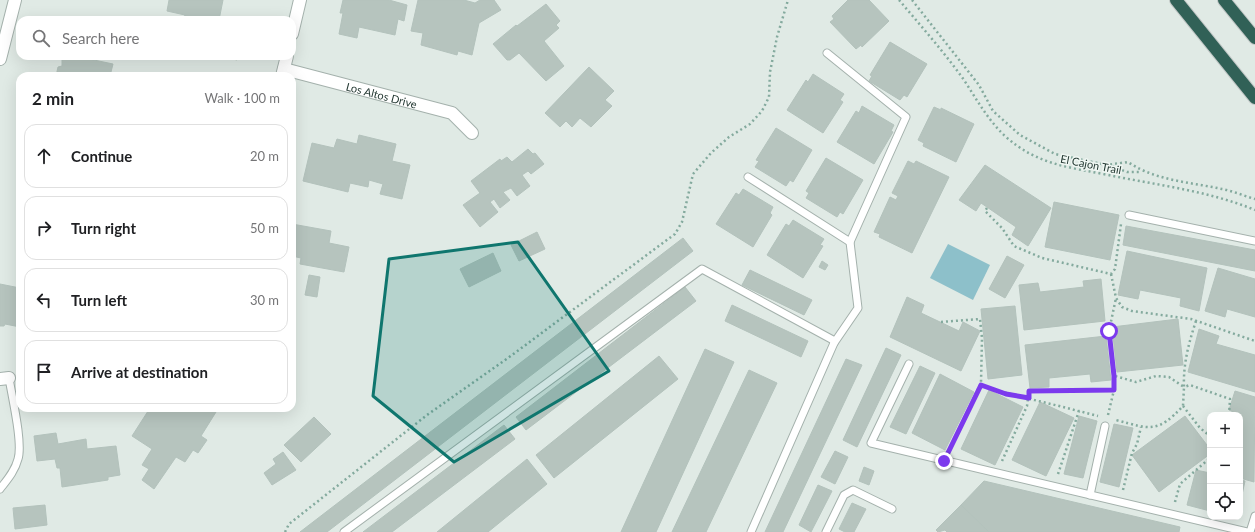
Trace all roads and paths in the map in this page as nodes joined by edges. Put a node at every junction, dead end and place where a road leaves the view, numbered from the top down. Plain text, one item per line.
1 (15, 0) edge
2 (300, 0) edge
3 (788, 0) edge
4 (899, 0) edge
5 (912, 0) edge
6 (1176, 0) edge
7 (1224, 0) edge
8 (296, 17) edge
9 (1255, 38) edge
10 (827, 53) dead end
11 (0, 59) edge
12 (286, 60) edge
13 (283, 72) edge
14 (296, 75) edge
15 (1255, 98) edge
16 (472, 133) dead end
17 (1106, 165) junction
18 (1142, 172) junction
19 (748, 177) dead end
20 (1255, 199) edge
21 (987, 208) dead end
22 (1255, 210) edge
23 (1129, 215) joint
24 (1255, 241) edge
25 (850, 242) junction
26 (1111, 274) junction
27 (1116, 298) junction
28 (1196, 321) junction
29 (941, 322) dead end
30 (1255, 341) edge
31 (834, 343) junction
32 (908, 364) dead end
33 (1114, 376) junction
34 (5, 379) edge
35 (981, 385) junction
36 (1184, 387) junction
37 (1114, 390) junction
38 (1029, 398) junction
39 (1183, 406) junction
40 (1079, 411) junction
41 (1229, 412) edge
42 (1100, 416) dead end
43 (1108, 418) dead end
44 (1114, 420) dead end
45 (1105, 426) dead end
46 (1141, 427) junction
47 (1207, 434) edge
48 (944, 461) junction
49 (1207, 461) edge
50 (996, 474) junction
51 (1056, 488) junction
52 (0, 489) edge
53 (1090, 495) junction
54 (1120, 502) junction
55 (892, 509) dead end
56 (1172, 514) junction
57 (1255, 516) edge
58 (285, 532) edge
59 (344, 532) edge
60 (751, 532) edge
61 (826, 532) edge
62 (1247, 532) edge
63 (1250, 532) edge

1 - 11 street
2 - 8 street
3 - 58 path
4 - 22 path, El Cajon Trail
5 - 17 path, El Cajon Trail
6 - 15 highway
7 - 9 highway
10 - 25 lane
12 - 13 street, Los Altos Drive
14 - 16 street, Los Altos Drive
17 - 18 path
17 - 18 path, El Cajon Trail
18 - 20 path, El Cajon Trail
19 - 25 lane
21 - 26 path
23 - 24 lane
23 - 26 path
25 - 31 lane
26 - 27 path
27 - 28 path
27 - 33 path
28 - 30 path
28 - 36 path
29 - 35 path
31 - 59 lane
31 - 60 lane
32 - 48 lane
33 - 36 path
33 - 37 path
34 - 52 lane
35 - 38 path
35 - 48 path
36 - 39 path
36 - 41 path
37 - 38 path
37 - 43 path
38 - 40 path
38 - 50 path
39 - 46 path
39 - 47 path
40 - 42 path
40 - 51 path
44 - 46 path
45 - 53 lane
46 - 54 path
48 - 50 lane
49 - 56 path
50 - 51 lane
51 - 53 lane
53 - 54 lane
54 - 56 lane
55 - 61 lane
56 - 62 lane
57 - 63 lane

